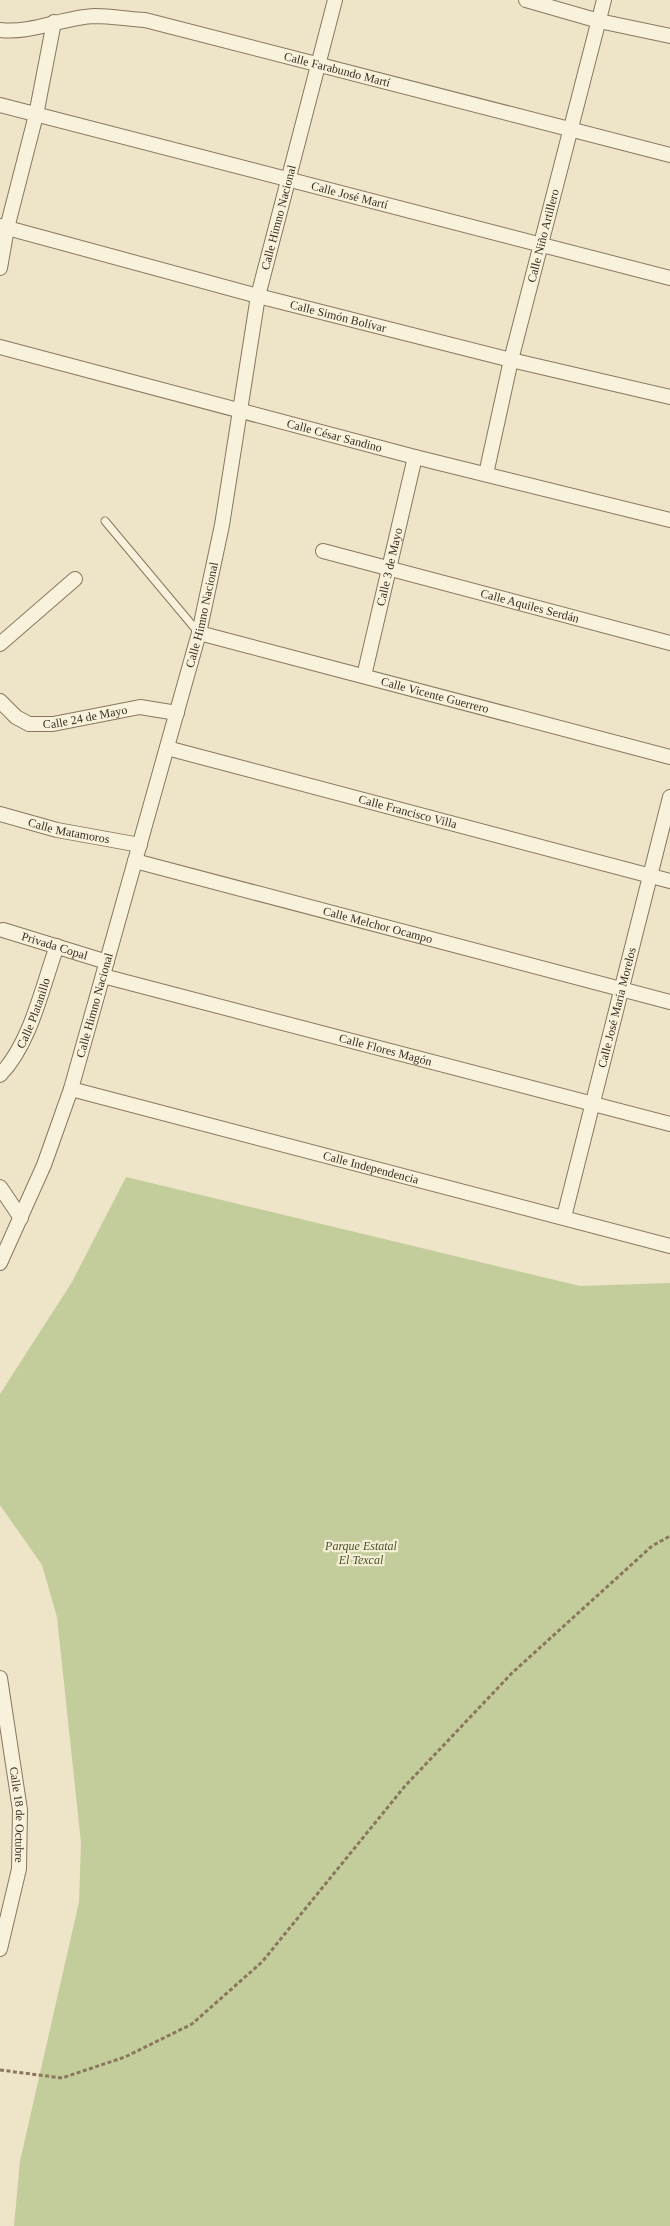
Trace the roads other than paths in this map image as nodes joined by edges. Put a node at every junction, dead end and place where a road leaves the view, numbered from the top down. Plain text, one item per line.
1 (335, 0) edge
2 (526, 0) edge
3 (604, 0) edge
4 (599, 21) junction
5 (54, 22) junction
6 (0, 30) edge
7 (670, 36) edge
8 (319, 64) junction
9 (0, 105) edge
10 (36, 115) junction
11 (570, 131) junction
12 (670, 155) edge
13 (288, 180) junction
14 (4, 227) edge
15 (540, 246) junction
16 (0, 268) edge
17 (670, 278) edge
18 (258, 296) junction
19 (0, 347) edge
20 (511, 360) junction
21 (670, 397) edge
22 (239, 410) junction
23 (415, 457) junction
24 (486, 474) junction
25 (670, 520) edge
26 (105, 521) dead end
27 (323, 551) dead end
28 (388, 568) junction
29 (75, 579) dead end
30 (199, 633) junction
31 (670, 643) edge
32 (0, 644) edge
33 (364, 676) junction
34 (0, 702) edge
35 (176, 713) junction
36 (167, 748) junction
37 (670, 757) edge
38 (670, 797) edge
39 (0, 814) edge
40 (140, 845) junction
41 (135, 861) junction
42 (649, 876) junction
43 (670, 881) edge
44 (3, 930) dead end
45 (57, 946) junction
46 (107, 962) junction
47 (103, 976) junction
48 (621, 989) junction
49 (670, 1002) edge
50 (0, 1075) edge
51 (71, 1089) junction
52 (593, 1103) junction
53 (670, 1124) edge
54 (0, 1187) edge
55 (564, 1217) junction
56 (21, 1218) junction
57 (670, 1246) edge
58 (0, 1263) edge
59 (0, 1678) edge
60 (6, 1747) edge
61 (0, 1949) edge

1 - 8 street, Calle Himno Nacional
2 - 4 street
3 - 4 street, Calle Niño Artillero
4 - 7 street
4 - 11 street, Calle Niño Artillero
5 - 6 street, Calle Farabundo Martí
5 - 8 street, Calle Farabundo Martí
5 - 10 street
8 - 11 street, Calle Farabundo Martí
8 - 13 street, Calle Himno Nacional
9 - 10 street, Calle José Martí
10 - 13 street, Calle José Martí
10 - 14 street
11 - 12 street, Calle Farabundo Martí
11 - 15 street, Calle Niño Artillero
13 - 15 street, Calle José Martí
13 - 18 street, Calle Himno Nacional
14 - 16 street
14 - 18 street, Calle Simón Bolívar
15 - 17 street, Calle José Martí
15 - 20 street, Calle Niño Artillero
18 - 20 street, Calle Simón Bolívar
18 - 22 street, Calle Himno Nacional
19 - 22 street, Calle César Sandino
20 - 21 street, Calle Simón Bolívar
20 - 24 street, Calle Niño Artillero
22 - 23 street, Calle César Sandino
22 - 30 street, Calle Himno Nacional
23 - 24 street, Calle César Sandino
23 - 28 street, Calle 3 de Mayo
24 - 25 street, Calle César Sandino
26 - 30 lane
27 - 28 street, Calle Aquiles Serdán
28 - 31 street, Calle Aquiles Serdán
28 - 33 street, Calle 3 de Mayo
29 - 32 street
30 - 33 street, Calle Vicente Guerrero
30 - 35 street, Calle Himno Nacional
33 - 37 street, Calle Vicente Guerrero
34 - 35 street, Calle 24 de Mayo
35 - 36 street, Calle Himno Nacional
36 - 40 street, Calle Himno Nacional
36 - 42 street, Calle Francisco Villa
38 - 42 street, Calle José María Morelos
39 - 40 street, Calle Matamoros
40 - 41 street, Calle Himno Nacional
41 - 46 street, Calle Himno Nacional
41 - 48 street, Calle Melchor Ocampo
42 - 43 street, Calle Francisco Villa
42 - 48 street, Calle José María Morelos
44 - 45 street, Privada Copal
45 - 46 street, Privada Copal
45 - 50 street, Calle Platanillo
46 - 47 street, Calle Himno Nacional
47 - 51 street, Calle Himno Nacional
47 - 52 street, Calle Flores Magón
48 - 49 street, Calle Melchor Ocampo
48 - 52 street, Calle José María Morelos
51 - 55 street, Calle Independencia
51 - 56 street, Calle Himno Nacional
52 - 53 street, Calle Flores Magón
52 - 55 street, Calle José María Morelos
54 - 56 street
55 - 57 street, Calle Independencia
56 - 58 street, Calle Himno Nacional
59 - 60 street, Calle 18 de Octubre
60 - 61 street, Calle 18 de Octubre

